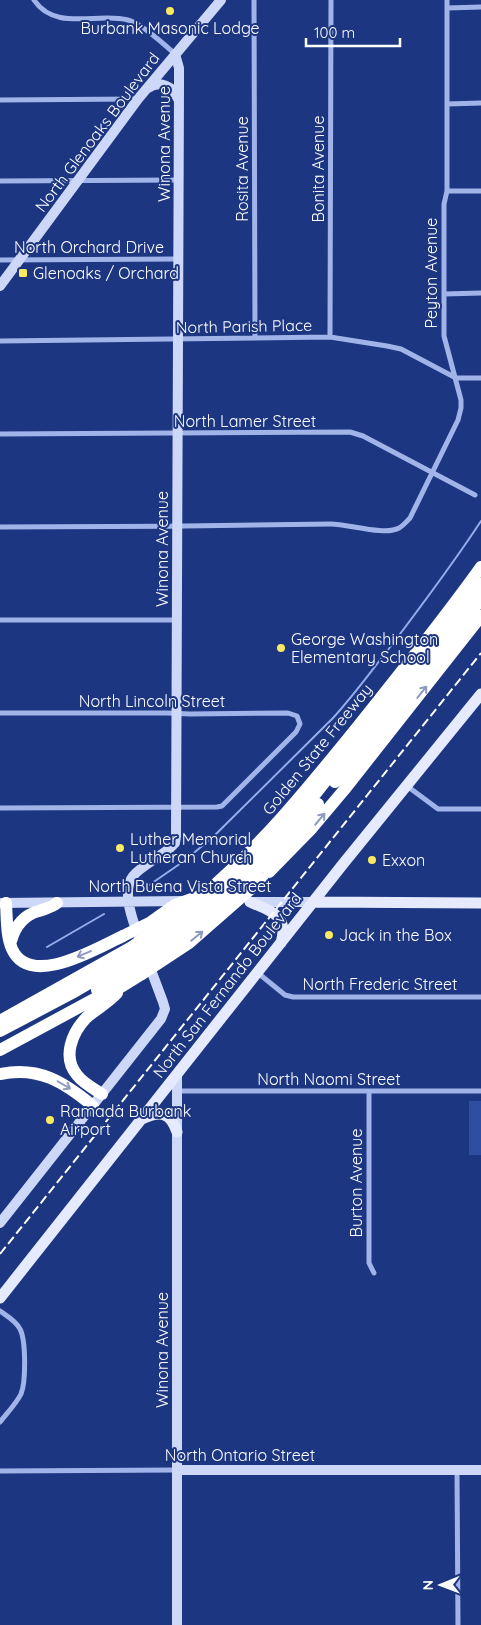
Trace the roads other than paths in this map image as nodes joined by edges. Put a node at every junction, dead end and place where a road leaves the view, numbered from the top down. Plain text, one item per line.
1 (34, 0) edge
2 (221, 0) edge
3 (254, 0) edge
4 (331, 0) edge
5 (447, 0) edge
6 (481, 7) edge
7 (447, 8) junction
8 (175, 54) junction
9 (147, 88) junction
10 (138, 99) junction
11 (0, 100) edge
12 (481, 103) edge
13 (447, 104) junction
14 (179, 105) junction
15 (179, 180) junction
16 (0, 181) edge
17 (78, 182) junction
18 (447, 191) junction
19 (481, 191) edge
20 (179, 259) junction
21 (0, 260) edge
22 (19, 260) junction
23 (0, 286) edge
24 (481, 293) edge
25 (444, 294) junction
26 (330, 337) junction
27 (255, 338) junction
28 (178, 339) junction
29 (0, 341) edge
30 (456, 378) junction
31 (481, 378) edge
32 (0, 434) edge
33 (177, 434) junction
34 (432, 472) junction
35 (475, 495) dead end
36 (0, 527) edge
37 (177, 527) junction
38 (481, 567) edge
39 (481, 584) edge
40 (481, 599) edge
41 (481, 616) edge
42 (0, 620) edge
43 (177, 620) junction
44 (481, 694) edge
45 (0, 713) edge
46 (177, 714) junction
47 (406, 786) junction
48 (0, 808) edge
49 (176, 808) junction
50 (481, 810) edge
51 (242, 879) junction
52 (203, 895) junction
53 (129, 902) junction
54 (250, 902) junction
55 (314, 902) junction
56 (3, 903) edge
57 (57, 903) junction
58 (481, 903) edge
59 (10, 944) junction
60 (281, 944) junction
61 (137, 960) junction
62 (258, 973) junction
63 (121, 987) junction
64 (481, 997) edge
65 (163, 1015) joint
66 (0, 1021) edge
67 (0, 1031) edge
68 (0, 1042) edge
69 (0, 1050) edge
70 (0, 1074) edge
71 (177, 1074) junction
72 (177, 1091) junction
73 (481, 1091) edge
74 (369, 1092) junction
75 (102, 1094) junction
76 (93, 1106) junction
77 (142, 1119) junction
78 (177, 1132) junction
79 (0, 1223) edge
80 (374, 1273) dead end
81 (0, 1298) edge
82 (0, 1311) edge
83 (0, 1422) edge
84 (177, 1470) junction
85 (457, 1470) junction
86 (481, 1470) edge
87 (0, 1471) edge
88 (177, 1625) edge
89 (458, 1625) edge

1 - 8 street
2 - 8 street, North Glenoaks Boulevard
3 - 27 street, Rosita Avenue
4 - 26 street, Bonita Avenue
5 - 7 street, Peyton Avenue
6 - 7 street
7 - 13 street, Peyton Avenue
8 - 9 street, North Glenoaks Boulevard
8 - 14 street, Winona Avenue
9 - 10 street, North Glenoaks Boulevard
9 - 14 street
10 - 11 street
10 - 17 street, North Glenoaks Boulevard
12 - 13 street
13 - 18 street, Peyton Avenue
14 - 15 street, Winona Avenue
15 - 17 street
15 - 20 street, Winona Avenue
16 - 17 street
17 - 22 street, North Glenoaks Boulevard
18 - 19 street
18 - 25 street, Peyton Avenue
20 - 22 street, North Orchard Drive
20 - 28 street, Winona Avenue
21 - 22 street, North Orchard Drive
22 - 23 street, North Glenoaks Boulevard
24 - 25 street
25 - 30 street, Peyton Avenue
26 - 27 street, North Parish Place
26 - 30 street, North Parish Place
27 - 28 street, North Parish Place
28 - 29 street, North Parish Place
28 - 33 street, Winona Avenue
30 - 31 street, North Parish Place
30 - 34 street, Peyton Avenue
32 - 33 street, North Lamer Street
33 - 34 street, North Lamer Street
33 - 37 street, Winona Avenue
34 - 35 street, North Lamer Street
34 - 37 street, Peyton Avenue
36 - 37 street
37 - 43 street, Winona Avenue
38 - 52 highway, Golden State Freeway
39 - 51 highway
40 - 51 highway
61 -> 41 highway, Golden State Freeway, bridge
42 - 43 street
43 - 46 street, Winona Avenue
44 - 47 main road, North San Fernando Boulevard
45 - 46 street, North Lincoln Street
46 - 49 street, Winona Avenue
46 - 49 street, North Lincoln Street
47 - 50 street
47 - 55 main road, North San Fernando Boulevard
48 - 49 street
49 - 53 street, Winona Avenue
51 - 61 highway, bridge
52 -> 59 highway, bridge
52 - 61 highway, Golden State Freeway, bridge
53 - 54 street, North Buena Vista Street
53 - 57 street, North Buena Vista Street
53 - 65 street, Winona Avenue
54 - 55 street, North Buena Vista Street
54 - 60 main road
55 - 58 main road, North Buena Vista Street
55 - 60 main road, North San Fernando Boulevard
56 - 57 street, North Buena Vista Street
56 - 59 highway
57 - 59 highway
60 - 62 main road, North San Fernando Boulevard
61 - 63 highway, Golden State Freeway
61 - 66 highway, Golden State Freeway
61 - 67 highway
61 - 68 highway
62 - 64 street, North Frederic Street
62 - 71 main road, North San Fernando Boulevard
63 - 69 highway, Golden State Freeway
63 - 75 highway
65 - 75 street, North San Fernando Boulevard
70 -> 76 highway
71 - 72 street, Winona Avenue
71 - 77 main road, North San Fernando Boulevard
72 - 74 street, North Naomi Street
72 - 78 street, Winona Avenue
73 - 74 street, North Naomi Street
74 - 80 street, Burton Avenue
75 - 76 street, North San Fernando Boulevard
76 - 79 street, North San Fernando Boulevard
77 - 78 main road
77 - 81 main road, North San Fernando Boulevard
78 - 84 street, Winona Avenue
82 - 83 street
84 - 85 street, North Ontario Street
84 - 87 street, North Ontario Street
84 - 88 street, Winona Avenue
85 - 86 street, North Ontario Street
85 - 89 street

